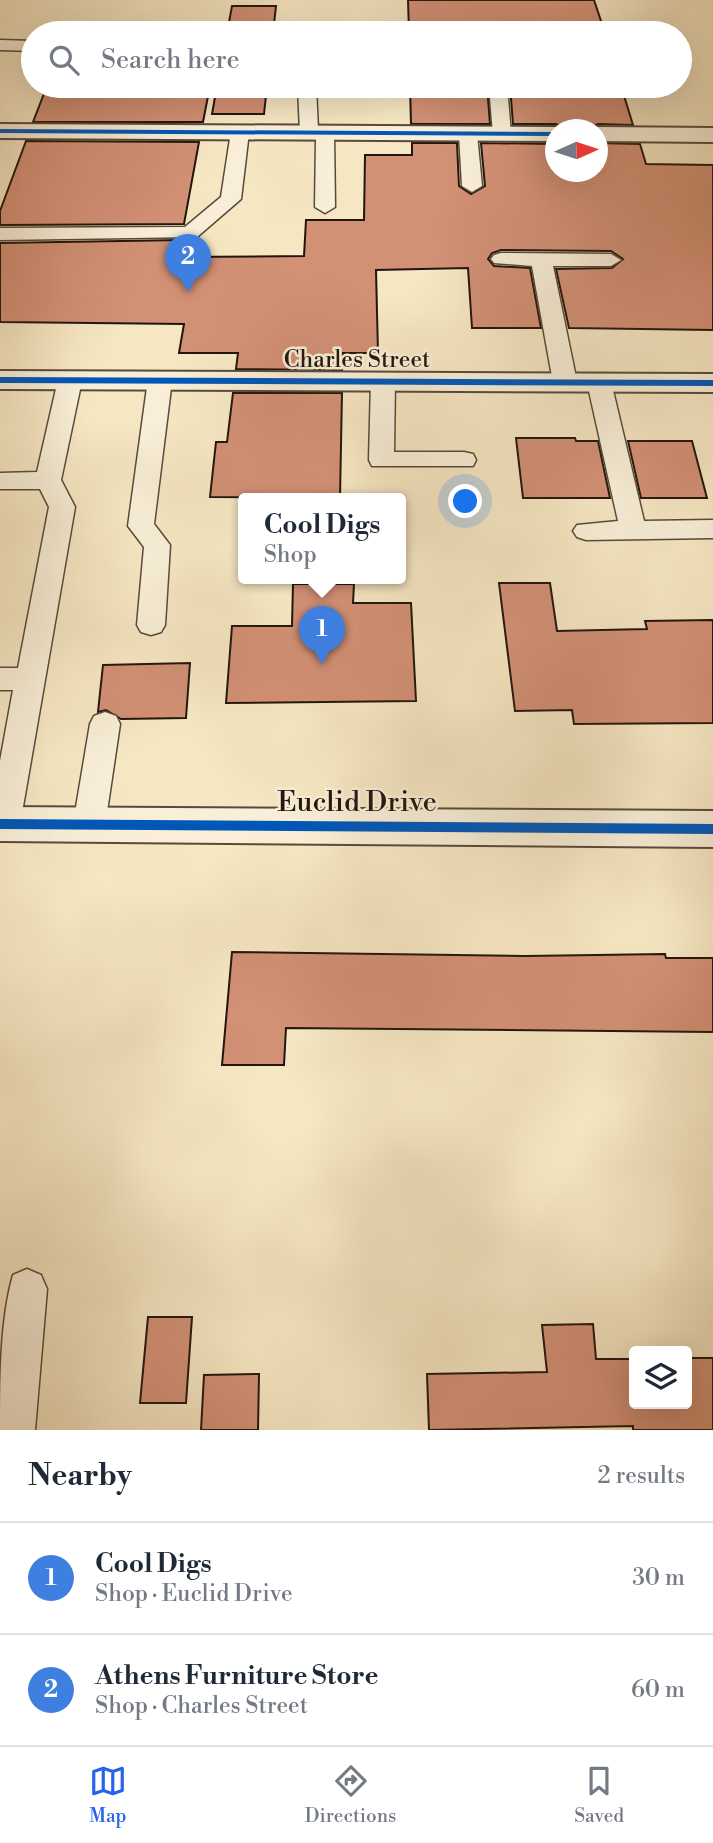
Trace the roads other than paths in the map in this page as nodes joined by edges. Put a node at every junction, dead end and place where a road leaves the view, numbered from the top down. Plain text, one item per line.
1 (0, 45) edge
2 (21, 46) edge
3 (310, 98) edge
4 (499, 98) edge
5 (0, 131) edge
6 (240, 132) junction
7 (317, 133) junction
8 (468, 134) junction
9 (502, 134) junction
10 (545, 134) edge
11 (608, 134) edge
12 (713, 135) edge
13 (472, 186) dead end
14 (325, 207) dead end
15 (0, 234) edge
16 (501, 259) dead end
17 (541, 259) junction
18 (611, 260) dead end
19 (0, 380) edge
20 (70, 380) junction
21 (160, 380) junction
22 (383, 381) junction
23 (565, 382) junction
24 (599, 382) junction
25 (713, 383) edge
26 (464, 460) dead end
27 (48, 480) junction
28 (0, 481) edge
29 (713, 529) edge
30 (633, 530) junction
31 (586, 531) dead end
32 (151, 625) dead end
33 (15, 679) edge
34 (105, 724) dead end
35 (2, 824) edge
36 (89, 824) junction
37 (713, 829) edge
38 (27, 1289) dead end
39 (13, 1430) edge

1 - 2 lane
3 - 7 lane
4 - 9 lane
5 - 6 street
6 - 7 street
6 - 15 lane
7 - 8 street
7 - 14 lane
8 - 9 street
8 - 13 lane
9 - 10 street
11 - 12 street
16 - 17 lane
17 - 18 lane
17 - 23 lane
19 - 20 street, Charles Street
20 - 21 street, Charles Street
20 - 27 lane
21 - 22 street, Charles Street
21 - 32 lane
22 - 23 street, Charles Street
22 - 26 lane
23 - 24 street, Charles Street
24 - 25 street, Charles Street
24 - 30 lane
27 - 28 lane
27 - 33 lane
29 - 30 lane
30 - 31 lane
33 - 35 lane
34 - 36 lane
35 - 36 street, Euclid Drive
36 - 37 street, Euclid Drive
38 - 39 lane

